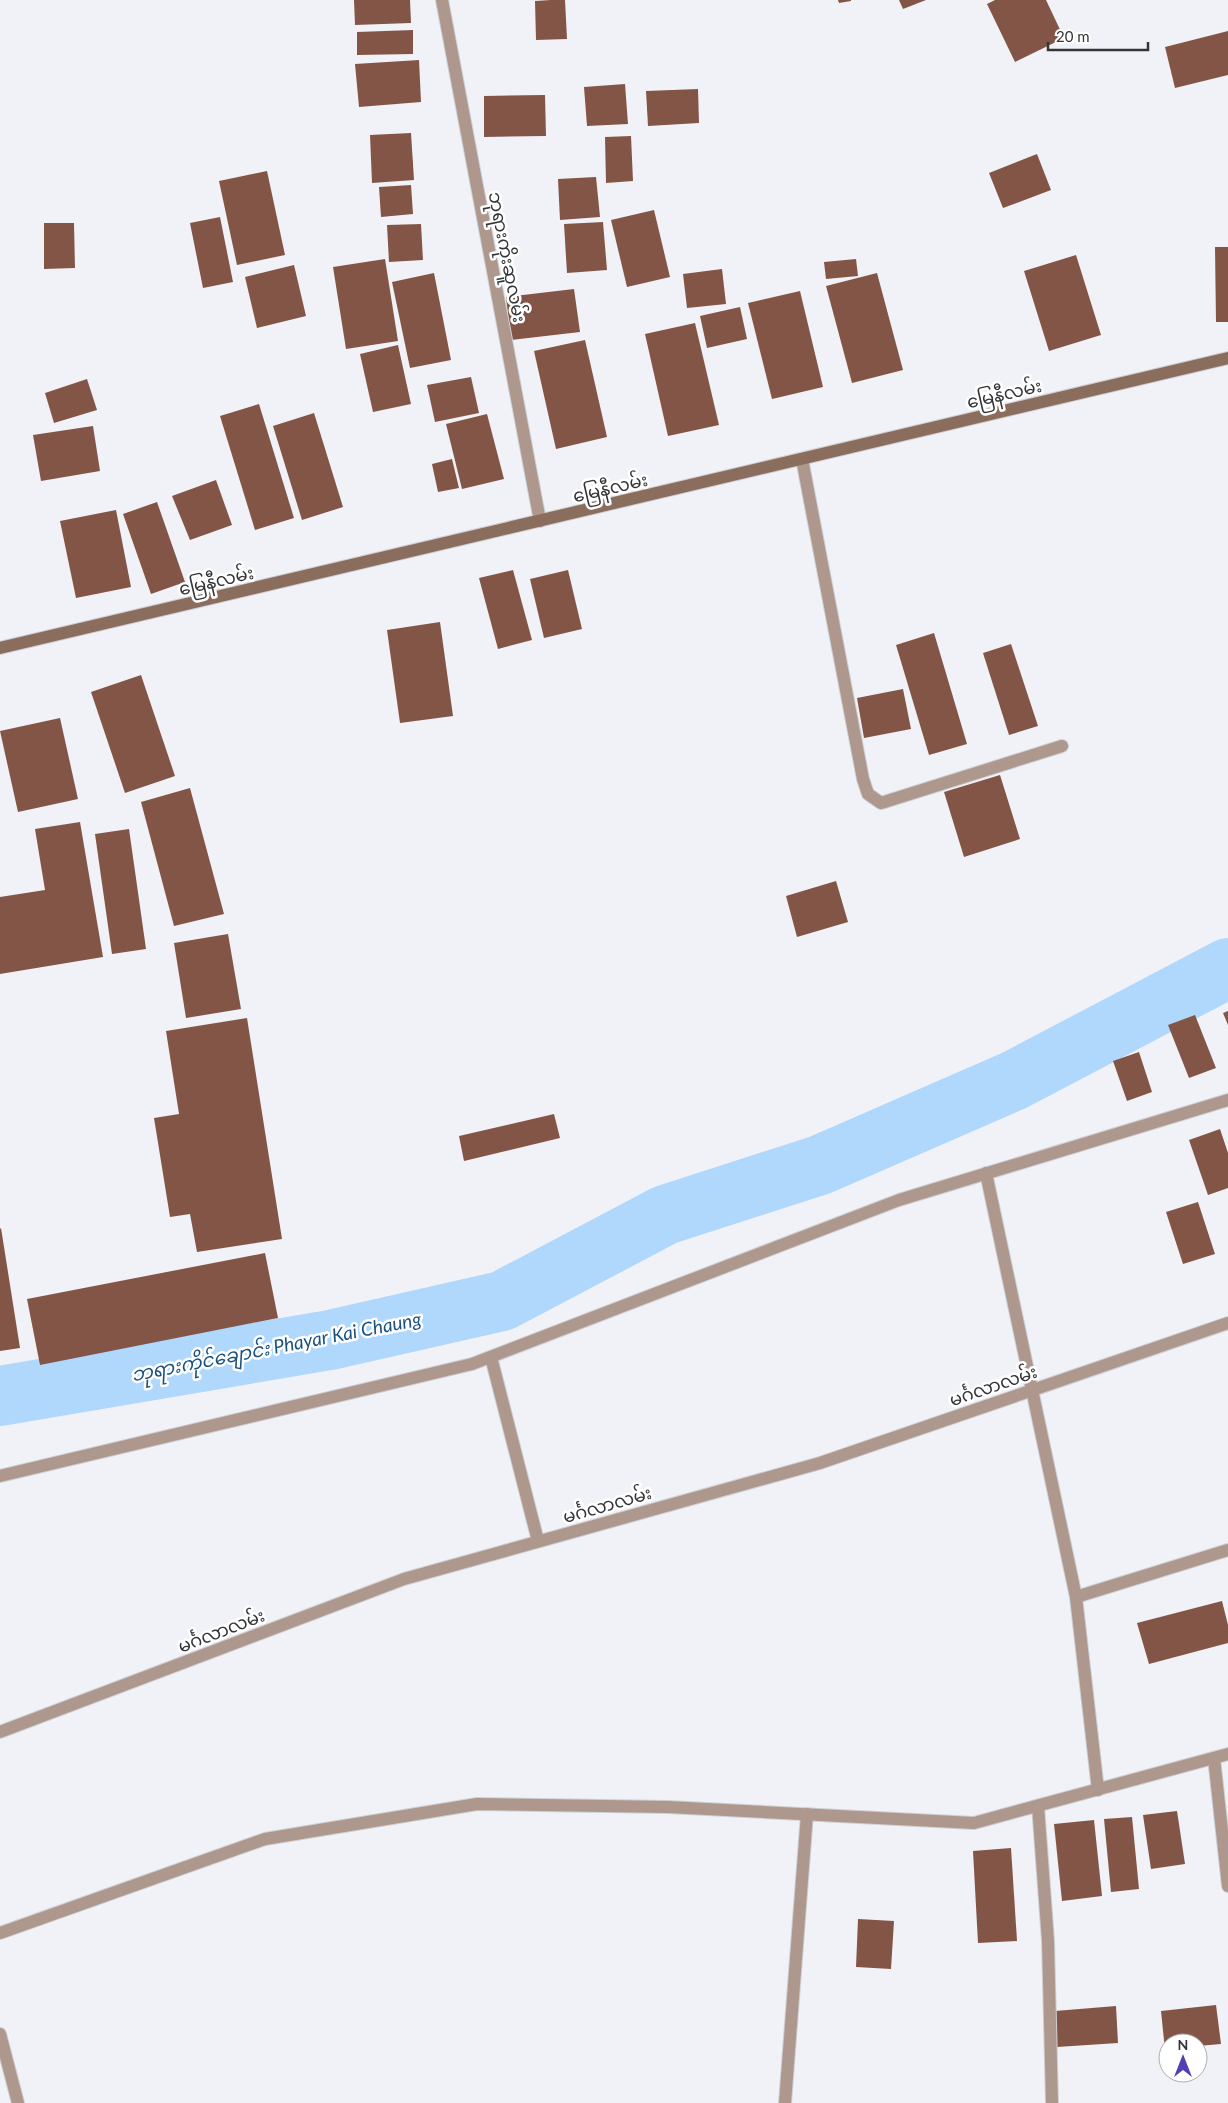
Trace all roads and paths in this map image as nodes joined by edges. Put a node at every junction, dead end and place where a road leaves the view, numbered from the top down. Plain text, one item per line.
1 (442, 0) edge
2 (1228, 358) edge
3 (802, 459) junction
4 (540, 521) junction
5 (0, 648) edge
6 (1062, 746) dead end
7 (1228, 1100) edge
8 (986, 1173) junction
9 (1228, 1324) edge
10 (490, 1357) junction
11 (1032, 1390) junction
12 (0, 1476) edge
13 (538, 1541) junction
14 (1228, 1550) edge
15 (1076, 1597) junction
16 (0, 1732) edge
17 (1228, 1754) edge
18 (1214, 1758) junction
19 (1098, 1790) junction
20 (1038, 1806) junction
21 (807, 1814) junction
22 (1228, 1886) edge
23 (0, 1933) edge
24 (0, 2034) edge
25 (18, 2103) edge
26 (785, 2103) edge
27 (1052, 2103) edge

1 - 4 street, ဘုရားကိုးဆူလမ်း
2 - 3 main road, မြေနီလမ်း
3 - 4 main road, မြေနီလမ်း
3 - 6 street
4 - 5 main road, မြေနီလမ်း
7 - 8 street
8 - 10 street
8 - 11 street
9 - 11 street, မင်္ဂလာလမ်း
10 - 12 street
10 - 13 street
11 - 13 street, မင်္ဂလာလမ်း
11 - 15 street
13 - 16 street, မင်္ဂလာလမ်း
14 - 15 street
15 - 19 street
17 - 18 street
18 - 19 street
18 - 22 street
19 - 20 street
20 - 21 street
20 - 27 street
21 - 23 street
21 - 26 street
24 - 25 street

